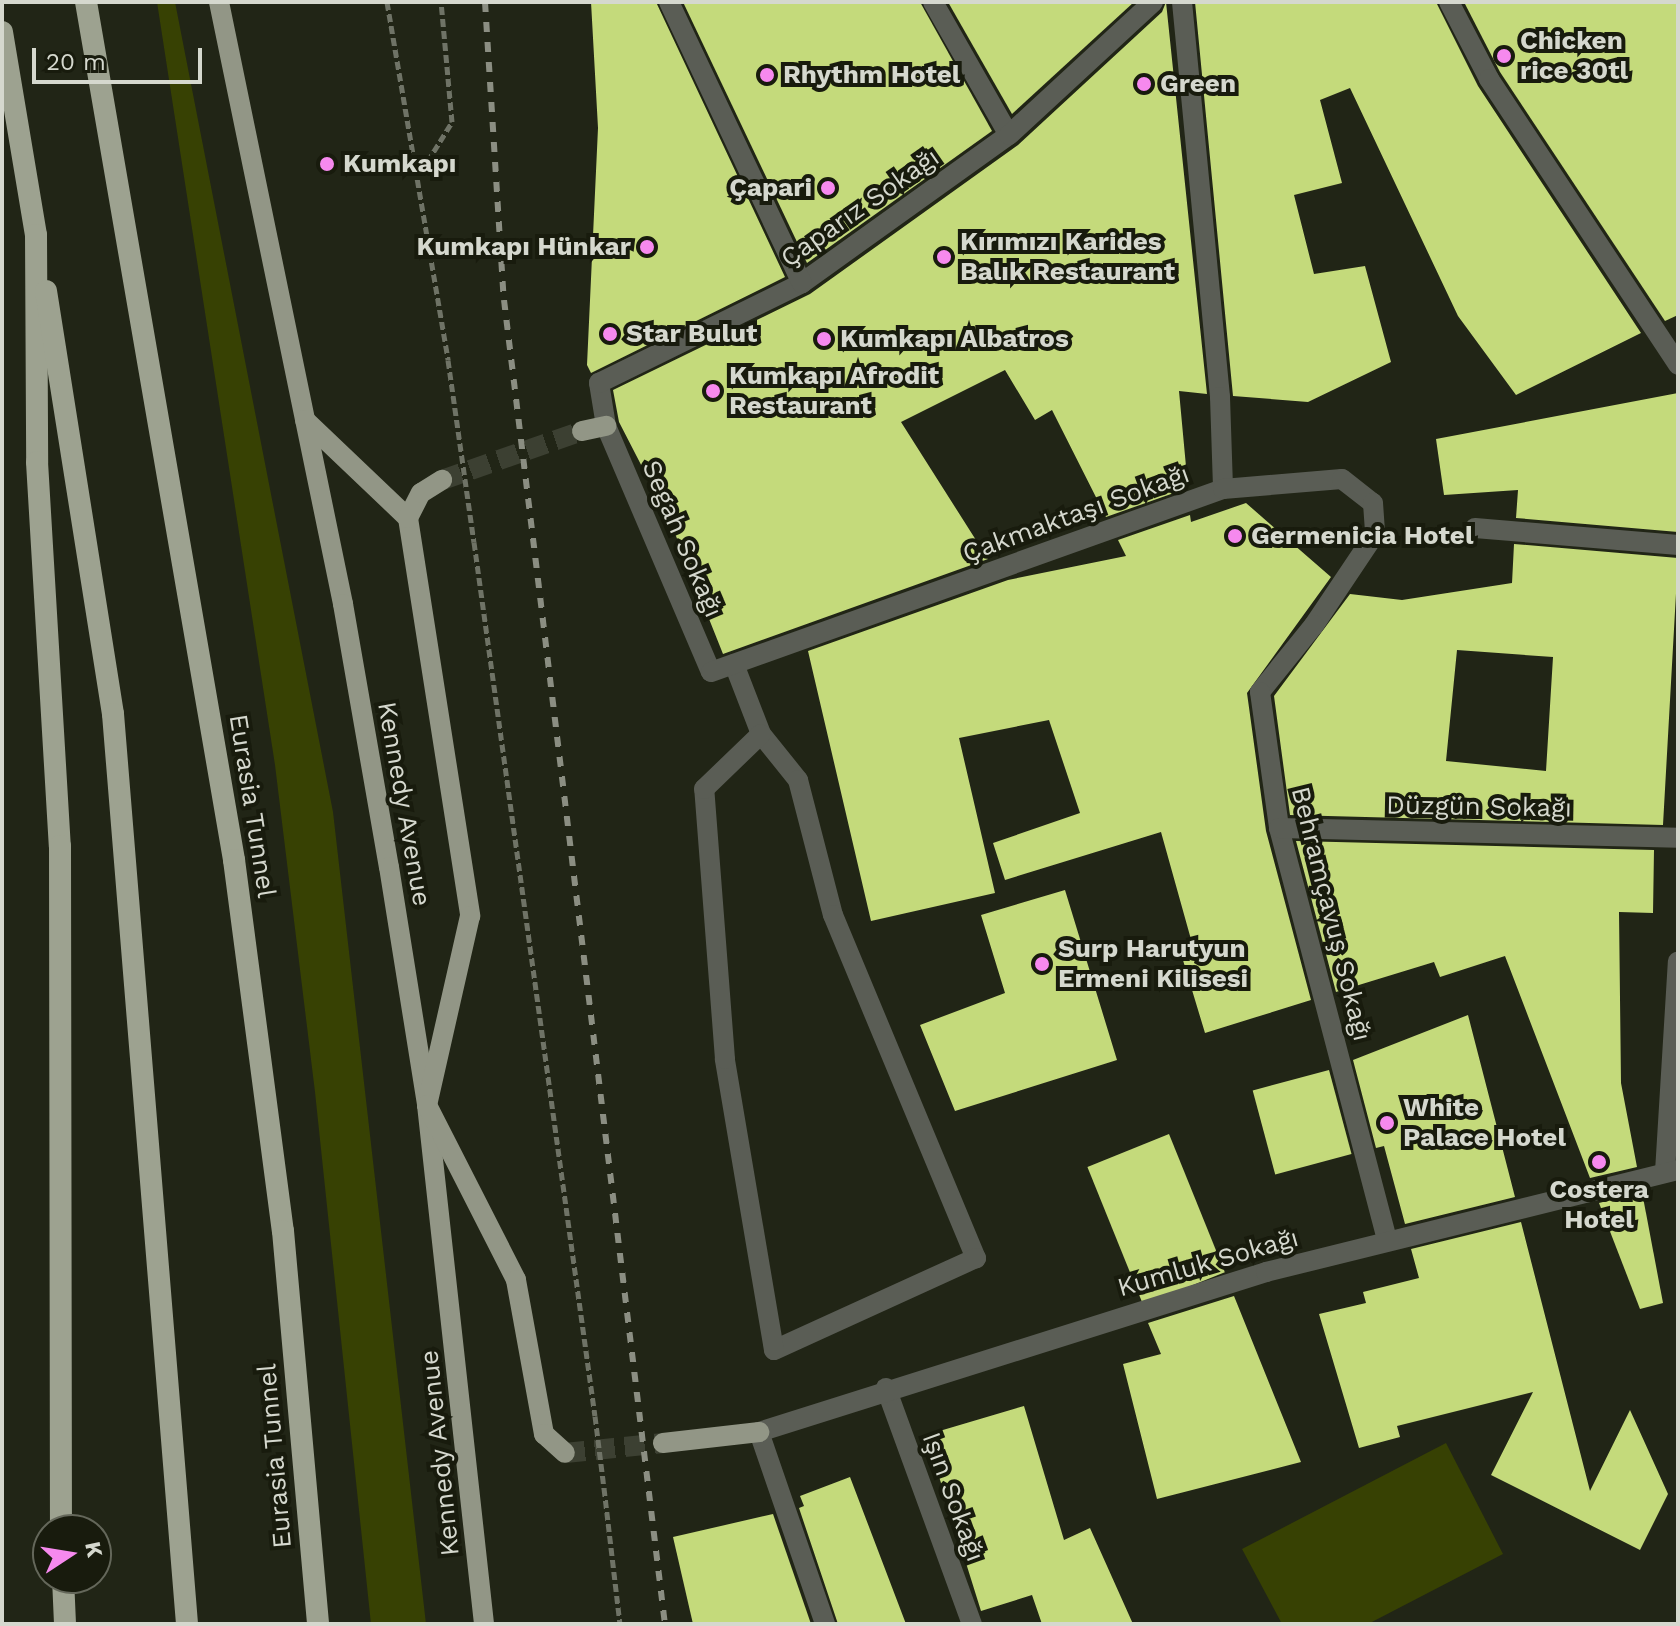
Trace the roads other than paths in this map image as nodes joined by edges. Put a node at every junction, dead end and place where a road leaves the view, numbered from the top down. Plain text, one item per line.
1 (86, 2) edge
2 (219, 2) edge
3 (669, 2) edge
4 (933, 2) edge
5 (1153, 2) edge
6 (1182, 2) edge
7 (1449, 2) edge
8 (2, 32) edge
9 (1009, 135) junction
10 (36, 235) junction
11 (802, 283) junction
12 (1678, 365) edge
13 (305, 420) junction
14 (606, 426) junction
15 (582, 431) tunnel mouth
16 (442, 480) tunnel mouth
17 (1223, 489) junction
18 (408, 518) junction
19 (1475, 528) dead end
20 (1678, 545) edge
21 (734, 664) junction
22 (711, 672) joint
23 (761, 734) junction
24 (1279, 828) junction
25 (1678, 838) edge
26 (1678, 961) edge
27 (427, 1105) junction
28 (1672, 1171) edge
29 (1387, 1240) junction
30 (886, 1388) junction
31 (759, 1432) junction
32 (663, 1443) tunnel mouth
33 (565, 1453) dead end
34 (61, 1514) edge
35 (64, 1594) edge
36 (65, 1624) edge
37 (187, 1624) edge
38 (318, 1624) edge
39 (484, 1624) edge
40 (825, 1624) edge
41 (972, 1624) edge

1 - 38 highway, Eurasia Tunnel
2 - 13 main road, Kennedy Avenue
3 - 11 street
4 - 9 street
5 - 9 street, Çaparız Sokağı
6 - 17 street, Çakmaktaşı Sokağı
7 - 12 street
8 - 10 highway
9 - 11 street, Çaparız Sokağı
10 - 34 highway
10 - 37 highway
11 - 14 street, Çaparız Sokağı
13 - 18 main road
13 - 27 main road, Kennedy Avenue
14 - 15 main road
14 - 22 street, Segah Sokağı
16 - 18 main road
17 - 21 street, Çakmaktaşı Sokağı
17 - 24 street, Behramçavuş Sokağı
18 - 27 main road
19 - 20 street
21 - 22 street, Çakmaktaşı Sokağı
21 - 23 street
23 - 23 street
24 - 25 street, Düzgün Sokağı
24 - 29 street, Behramçavuş Sokağı
26 - 28 street
27 - 33 main road
27 - 39 main road, Kennedy Avenue
28 - 29 street, Kumluk Sokağı
29 - 30 street, Kumluk Sokağı
30 - 31 street, Kumluk Sokağı
30 - 41 street, Işın Sokağı
31 - 32 main road
31 - 40 street
35 - 36 highway

